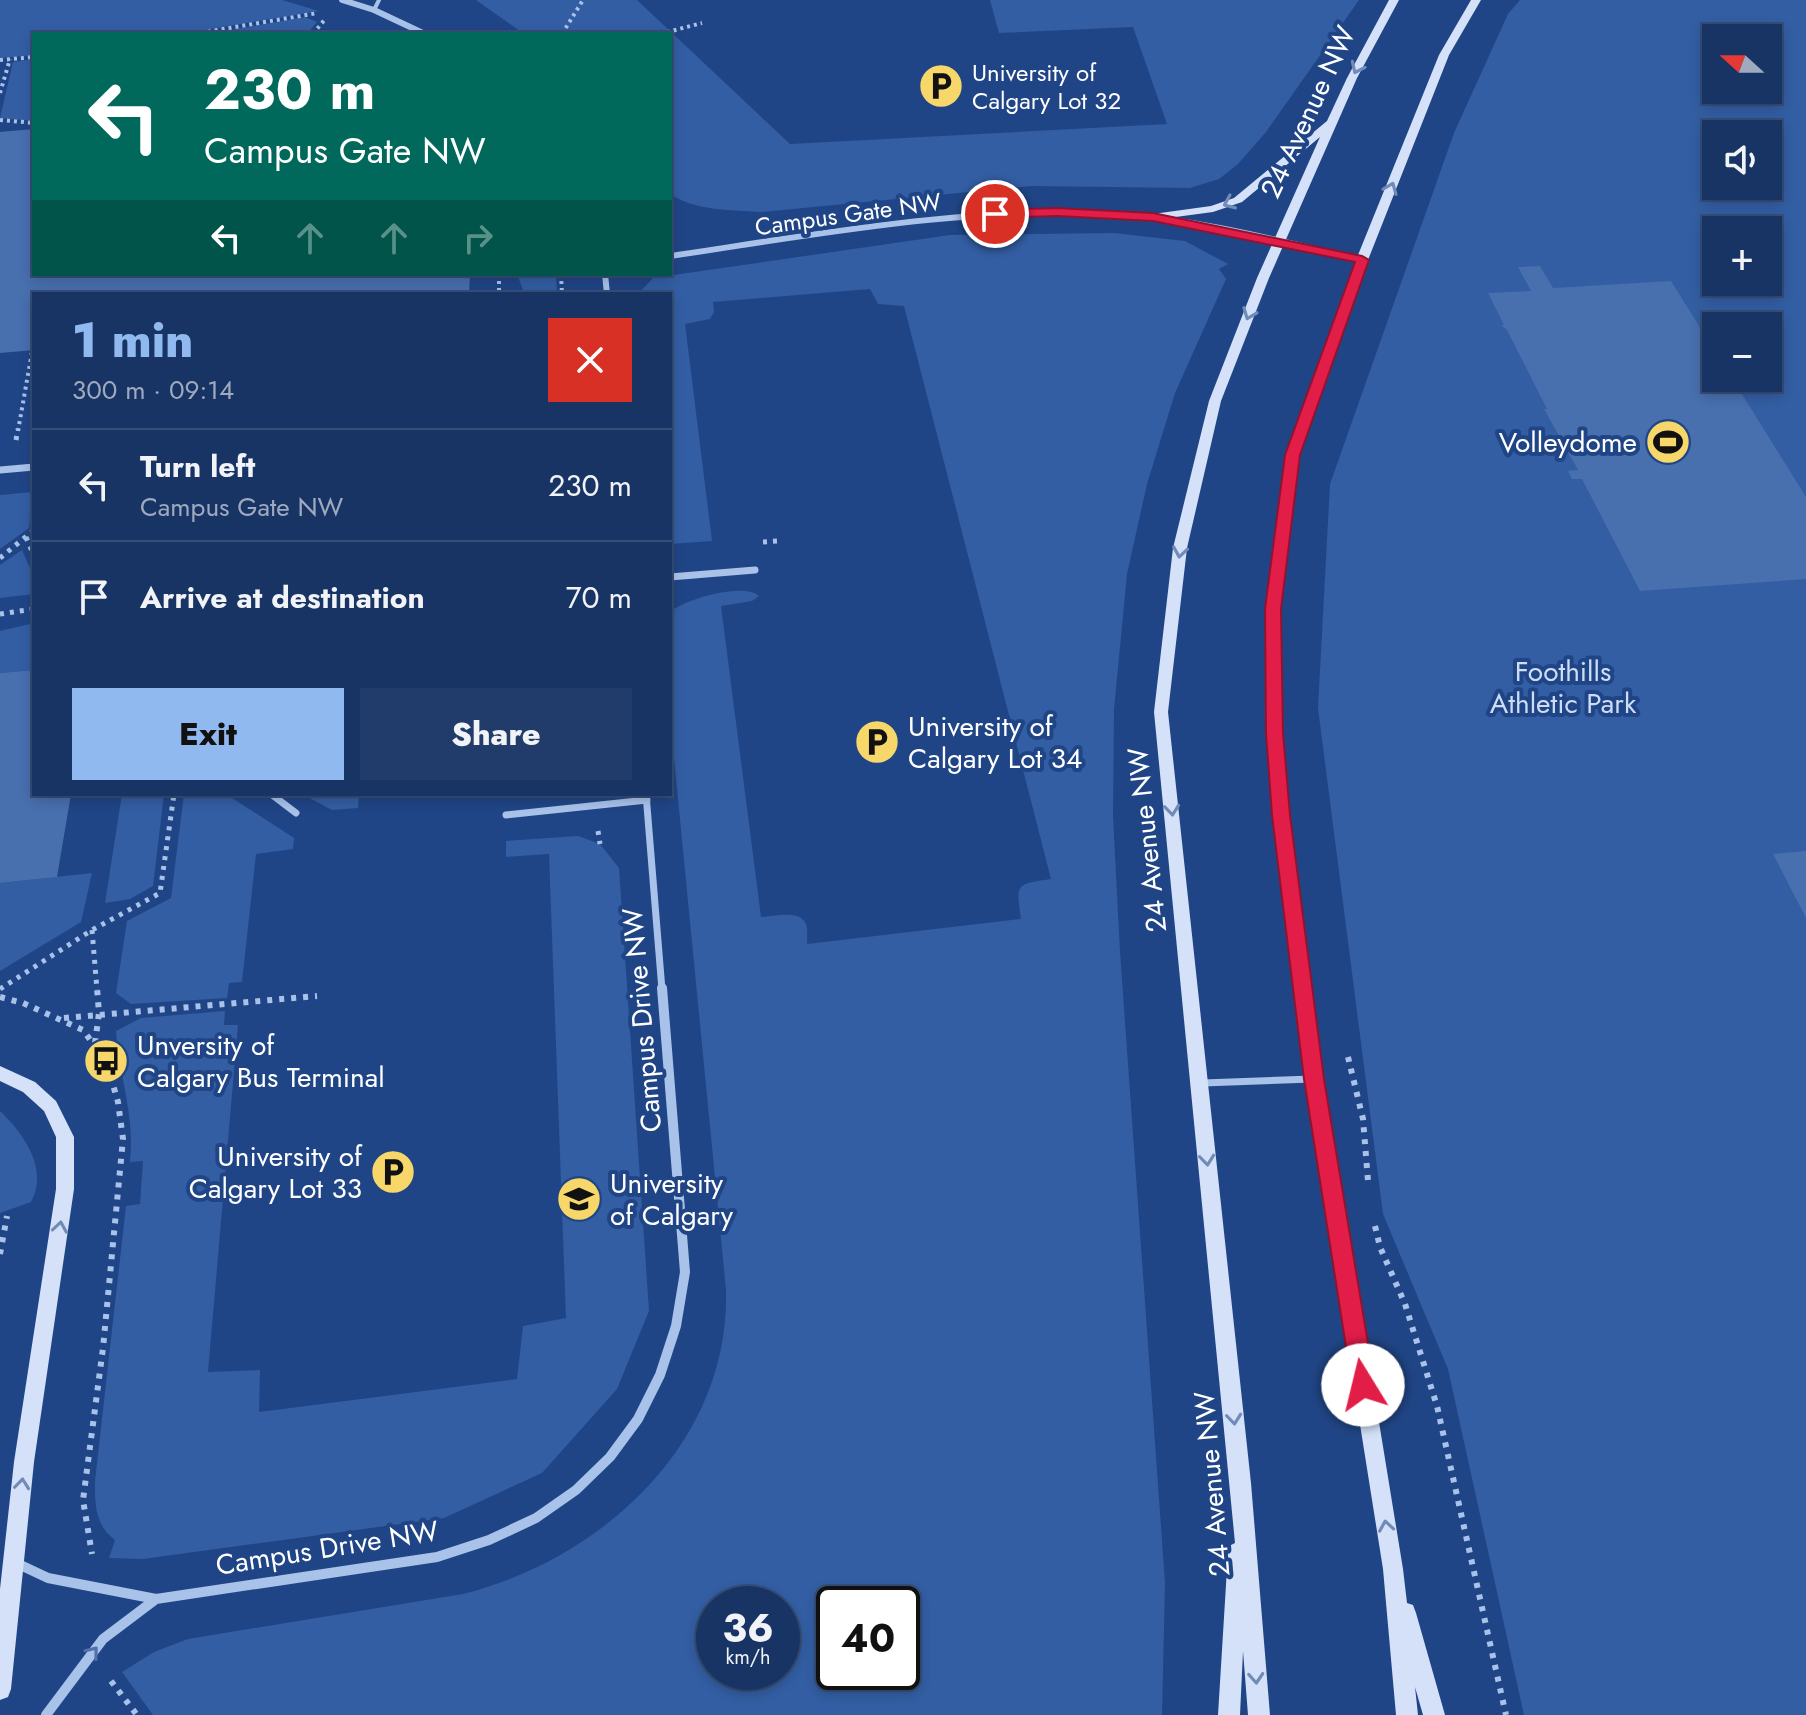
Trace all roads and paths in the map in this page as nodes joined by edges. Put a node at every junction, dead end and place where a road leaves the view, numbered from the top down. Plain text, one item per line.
1 (342, 0) edge
2 (379, 0) edge
3 (583, 0) edge
4 (1394, 0) edge
5 (1476, 0) edge
6 (374, 10) junction
7 (325, 12) dead end
8 (324, 22) dead end
9 (702, 23) dead end
10 (206, 32) edge
11 (315, 32) edge
12 (421, 32) edge
13 (563, 32) edge
14 (668, 32) edge
15 (32, 57) edge
16 (10, 59) junction
17 (0, 60) edge
18 (0, 93) edge
19 (0, 120) edge
20 (1333, 120) junction
21 (32, 123) edge
22 (1153, 217) junction
23 (1279, 242) junction
24 (672, 256) edge
25 (1362, 260) junction
26 (32, 352) dead end
27 (19, 443) dead end
28 (32, 467) edge
29 (0, 470) edge
30 (32, 532) edge
31 (26, 537) junction
32 (32, 551) edge
33 (0, 558) edge
34 (755, 570) dead end
35 (672, 577) edge
36 (32, 609) edge
37 (0, 614) edge
38 (174, 796) edge
39 (274, 796) edge
40 (647, 797) edge
41 (296, 813) dead end
42 (506, 815) dead end
43 (92, 930) junction
44 (0, 989) edge
45 (317, 996) dead end
46 (0, 997) edge
47 (99, 1013) junction
48 (63, 1018) junction
49 (95, 1043) junction
50 (1347, 1052) dead end
51 (0, 1073) edge
52 (1314, 1079) junction
53 (1199, 1083) junction
54 (1368, 1195) dead end
55 (7, 1216) dead end
56 (1374, 1221) dead end
57 (0, 1254) edge
58 (1241, 1483) junction
59 (92, 1554) dead end
60 (7, 1563) edge
61 (1393, 1569) junction
62 (156, 1599) junction
63 (111, 1681) dead end
64 (0, 1689) edge
65 (46, 1715) edge
66 (137, 1715) edge
67 (1229, 1715) edge
68 (1259, 1715) edge
69 (1407, 1715) edge
70 (1434, 1715) edge
71 (1506, 1715) edge

1 - 6 street
2 - 6 lane
3 - 13 path
4 -> 20 street, 24 Avenue NW
25 -> 5 street
6 - 12 street
7 - 10 path
8 - 11 path
9 - 14 path
15 - 16 path
16 - 17 path
16 - 18 path
19 - 21 path
20 -> 22 street
20 - 23 street, 24 Avenue NW
22 - 23 street, Campus Gate NW
22 - 24 street, Campus Gate NW
23 - 25 street, Campus Gate NW
23 -> 53 street, 24 Avenue NW
25 - 52 street
26 - 27 path
28 - 29 street
30 - 31 path
31 - 32 path
31 - 33 path
34 - 35 street
36 - 37 path
38 - 43 path
39 - 41 street
40 - 42 street
40 - 62 street, Campus Drive NW
43 - 44 path
43 - 47 path
45 - 47 path
46 - 48 path
47 - 48 path
47 - 49 path
48 - 49 path
49 - 59 path
50 - 54 path
60 -> 51 street
52 - 53 lane
61 -> 52 street
53 -> 58 street, 24 Avenue NW
55 - 57 path
56 - 71 path
58 - 67 street
58 -> 68 street, 24 Avenue NW
60 - 62 street, Campus Drive NW
60 - 64 street
61 - 69 street
61 - 70 street
65 -> 62 street, Campus Drive NW
63 - 66 path

